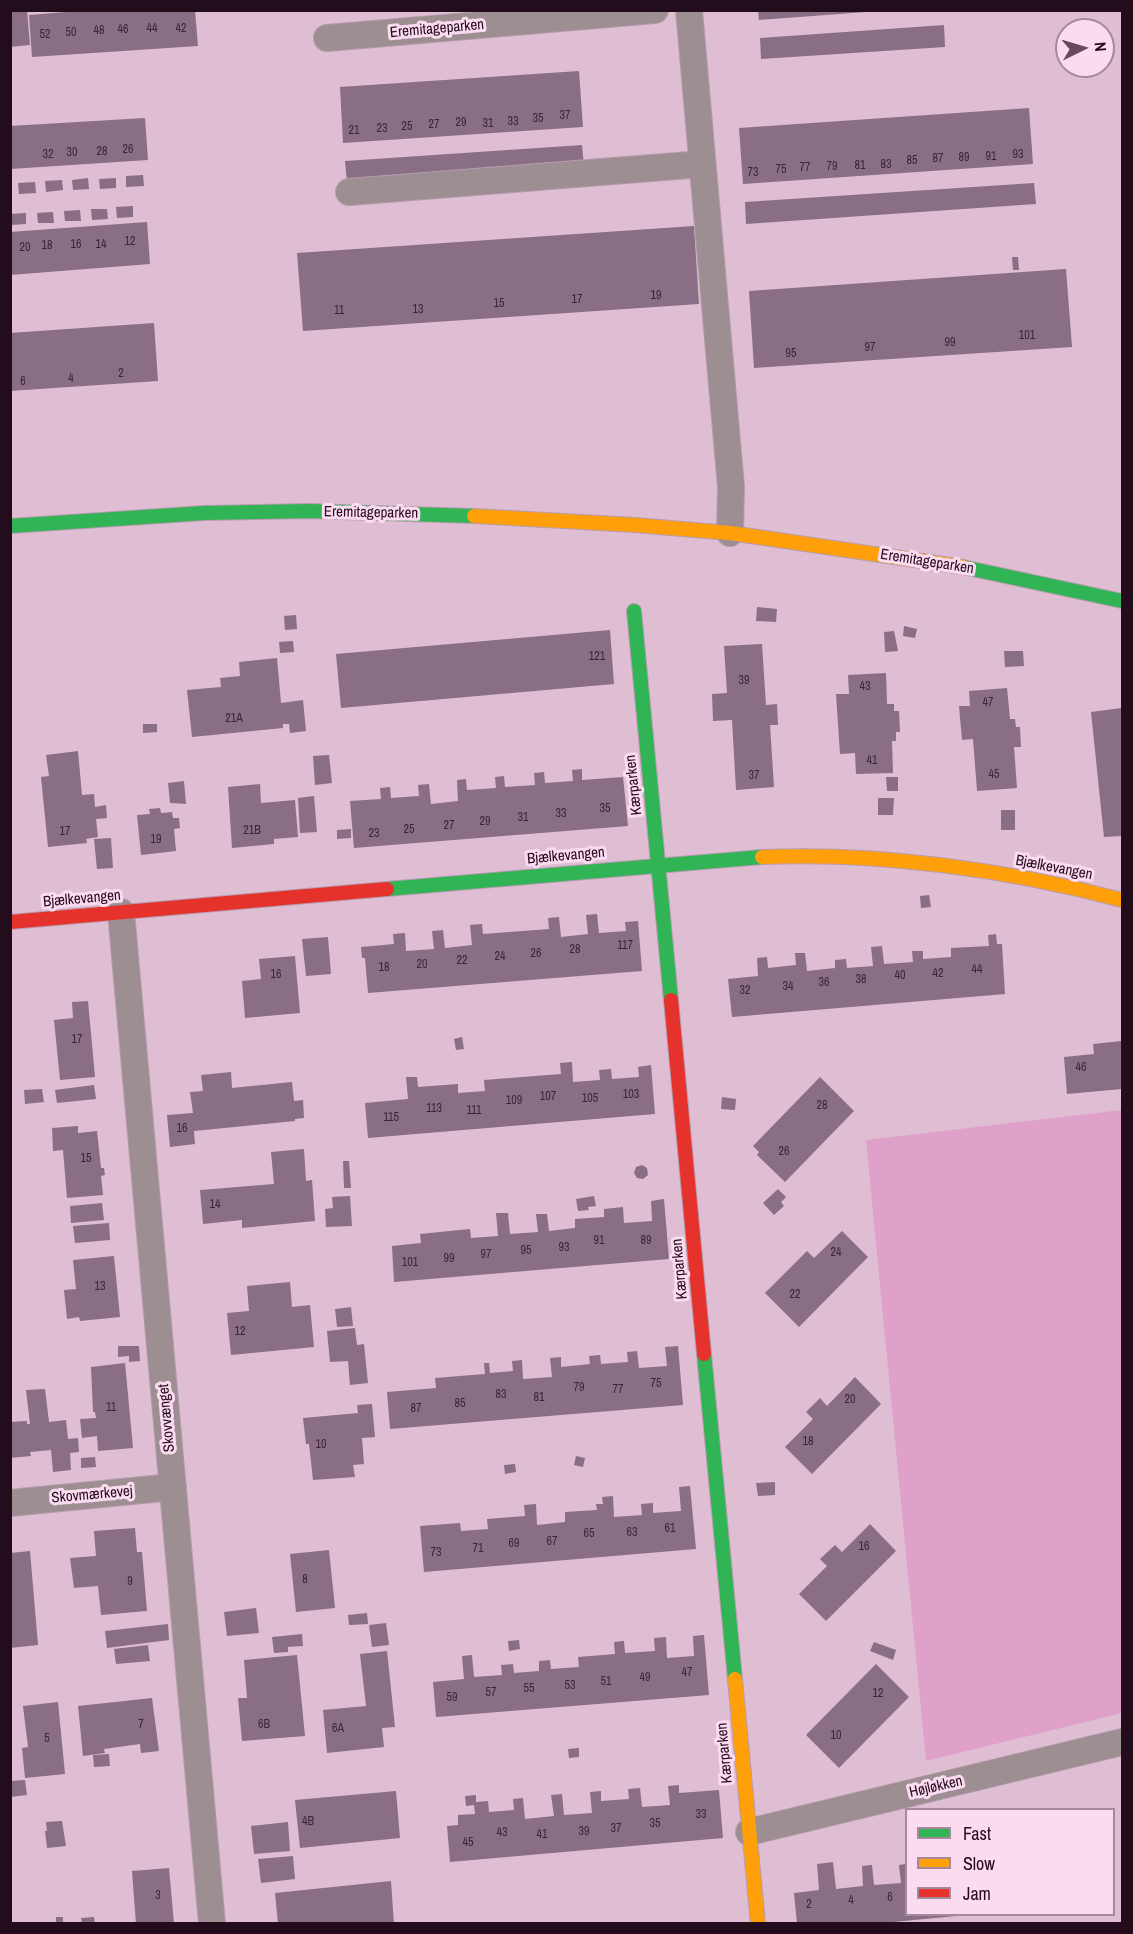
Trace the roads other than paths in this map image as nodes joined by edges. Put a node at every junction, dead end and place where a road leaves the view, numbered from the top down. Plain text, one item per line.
1 (655, 10) edge
2 (689, 10) edge
3 (327, 38) dead end
4 (702, 164) junction
5 (349, 192) dead end
6 (10, 526) edge
7 (730, 533) junction
8 (1122, 601) edge
9 (634, 611) dead end
10 (658, 865) junction
11 (1122, 900) edge
12 (121, 912) junction
13 (10, 921) edge
14 (173, 1487) junction
15 (10, 1503) edge
16 (1122, 1743) edge
17 (749, 1832) junction
18 (212, 1923) edge
19 (758, 1923) edge

1 - 3 street, Eremitageparken
2 - 4 street
4 - 5 street
4 - 7 street
6 - 7 street, Eremitageparken
7 - 8 street, Eremitageparken
9 - 10 street, Kærparken
10 - 11 street, Bjælkevangen
10 - 12 street, Bjælkevangen
10 - 17 street, Kærparken
12 - 13 street, Bjælkevangen
12 - 14 street, Skovvænget
14 - 15 street, Skovmærkevej
14 - 18 street, Skovvænget
16 - 17 street, Højløkken
17 - 19 street, Kærparken

